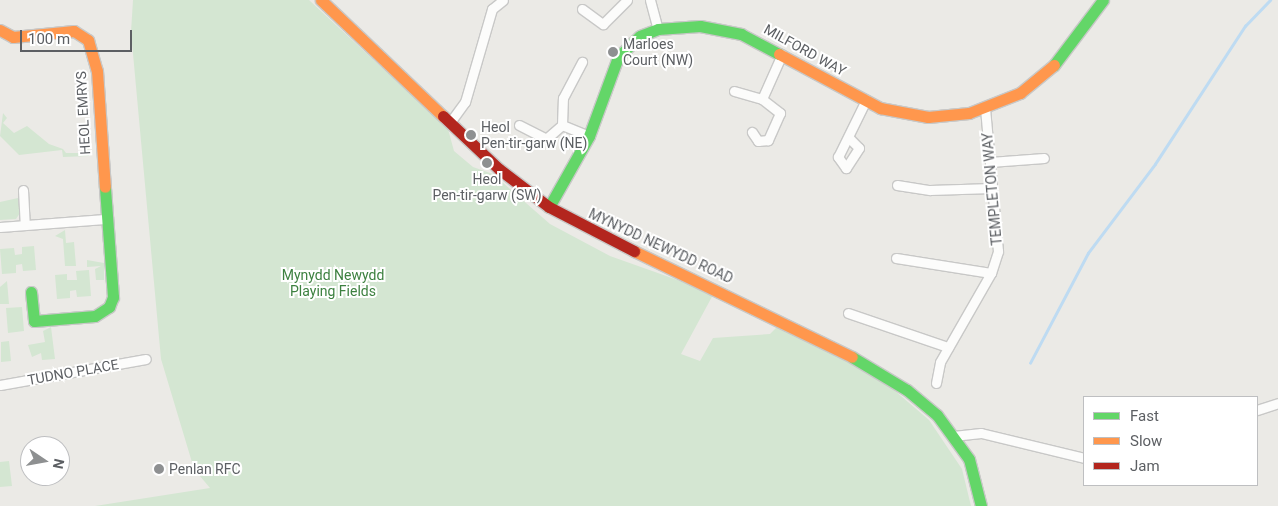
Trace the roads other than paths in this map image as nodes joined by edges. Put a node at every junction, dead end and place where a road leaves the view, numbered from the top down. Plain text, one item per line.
1 (321, 0) edge
2 (503, 0) edge
3 (627, 0) edge
4 (650, 0) edge
5 (1103, 0) edge
6 (582, 9) dead end
7 (658, 29) junction
8 (0, 30) edge
9 (782, 54) junction
10 (582, 62) dead end
11 (734, 91) dead end
12 (762, 99) junction
13 (866, 100) junction
14 (985, 108) junction
15 (451, 121) junction
16 (519, 125) dead end
17 (562, 126) junction
18 (752, 132) dead end
19 (589, 136) junction
20 (849, 138) dead end
21 (1044, 158) dead end
22 (990, 162) junction
23 (897, 185) dead end
24 (992, 188) junction
25 (23, 190) dead end
26 (549, 207) junction
27 (106, 219) junction
28 (25, 224) junction
29 (0, 227) edge
30 (896, 258) dead end
31 (991, 273) junction
32 (31, 292) dead end
33 (848, 313) dead end
34 (948, 347) junction
35 (146, 359) dead end
36 (936, 383) dead end
37 (0, 385) edge
38 (1278, 402) edge
39 (1258, 410) edge
40 (953, 436) junction
41 (1083, 458) edge
42 (981, 506) edge

1 - 15 street, MYNYDD NEWYDD ROAD
2 - 15 street
3 - 6 street
4 - 7 street
5 - 14 street, MILFORD WAY
7 - 9 street, MILFORD WAY
7 - 19 street, MILFORD WAY
8 - 27 street, HEOL EMRYS
9 - 12 street
9 - 13 street, MILFORD WAY
10 - 17 street
11 - 12 street
12 - 18 street
13 - 14 street, MILFORD WAY
13 - 20 street
14 - 22 street, TEMPLETON WAY
15 - 26 street, MYNYDD NEWYDD ROAD
16 - 17 street
17 - 19 street
19 - 26 street, MILFORD WAY
21 - 22 street
22 - 24 street, TEMPLETON WAY
23 - 24 street
24 - 31 street, TEMPLETON WAY
25 - 28 street
26 - 40 street, MYNYDD NEWYDD ROAD
27 - 28 street
27 - 32 street, HEOL EMRYS
28 - 29 street
30 - 31 street
31 - 34 street, TEMPLETON WAY
33 - 34 street
34 - 36 street, TEMPLETON WAY
35 - 37 street, TUDNO PLACE
38 - 39 street
40 - 41 street
40 - 42 street, MYNYDD NEWYDD ROAD

